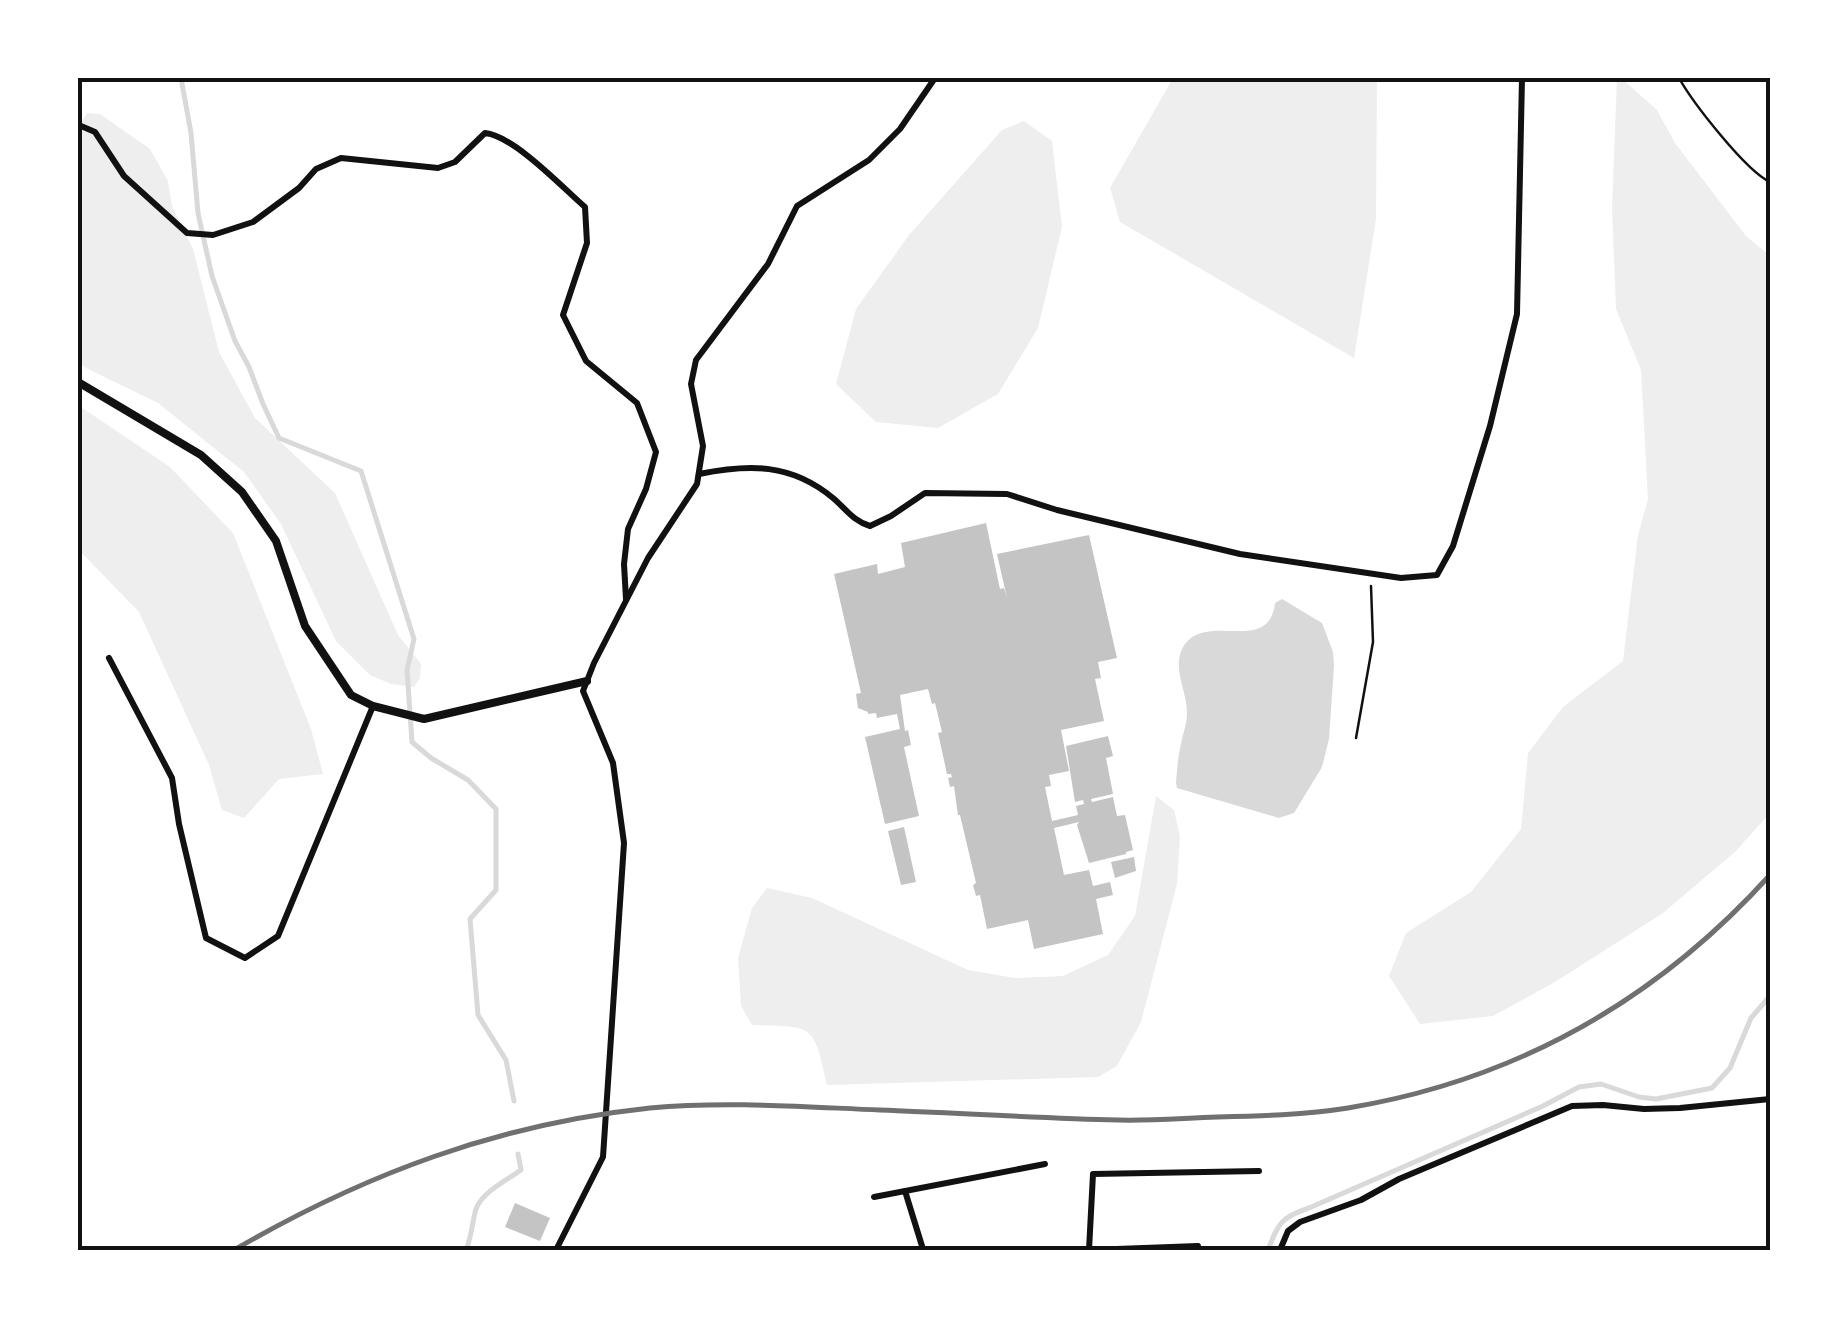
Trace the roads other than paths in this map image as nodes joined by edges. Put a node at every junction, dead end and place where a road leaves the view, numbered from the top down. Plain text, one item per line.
1 (934, 78) edge
2 (1522, 78) edge
3 (78, 127) edge
4 (78, 382) edge
5 (698, 474) junction
6 (626, 601) junction
7 (108, 658) dead end
8 (587, 681) junction
9 (373, 706) junction
10 (1770, 1099) edge
11 (1045, 1164) dead end
12 (1259, 1171) dead end
13 (906, 1191) junction
14 (874, 1198) dead end
15 (1198, 1246) dead end
16 (556, 1250) edge
17 (921, 1250) edge
18 (1088, 1250) edge
19 (1280, 1250) edge

1 - 5 street
2 - 5 street
3 - 6 street
4 - 9 street
5 - 6 street
6 - 8 street
7 - 9 street
8 - 9 street
8 - 16 street
10 - 19 street
11 - 13 street
12 - 18 street
13 - 14 street
13 - 17 street
15 - 18 street

